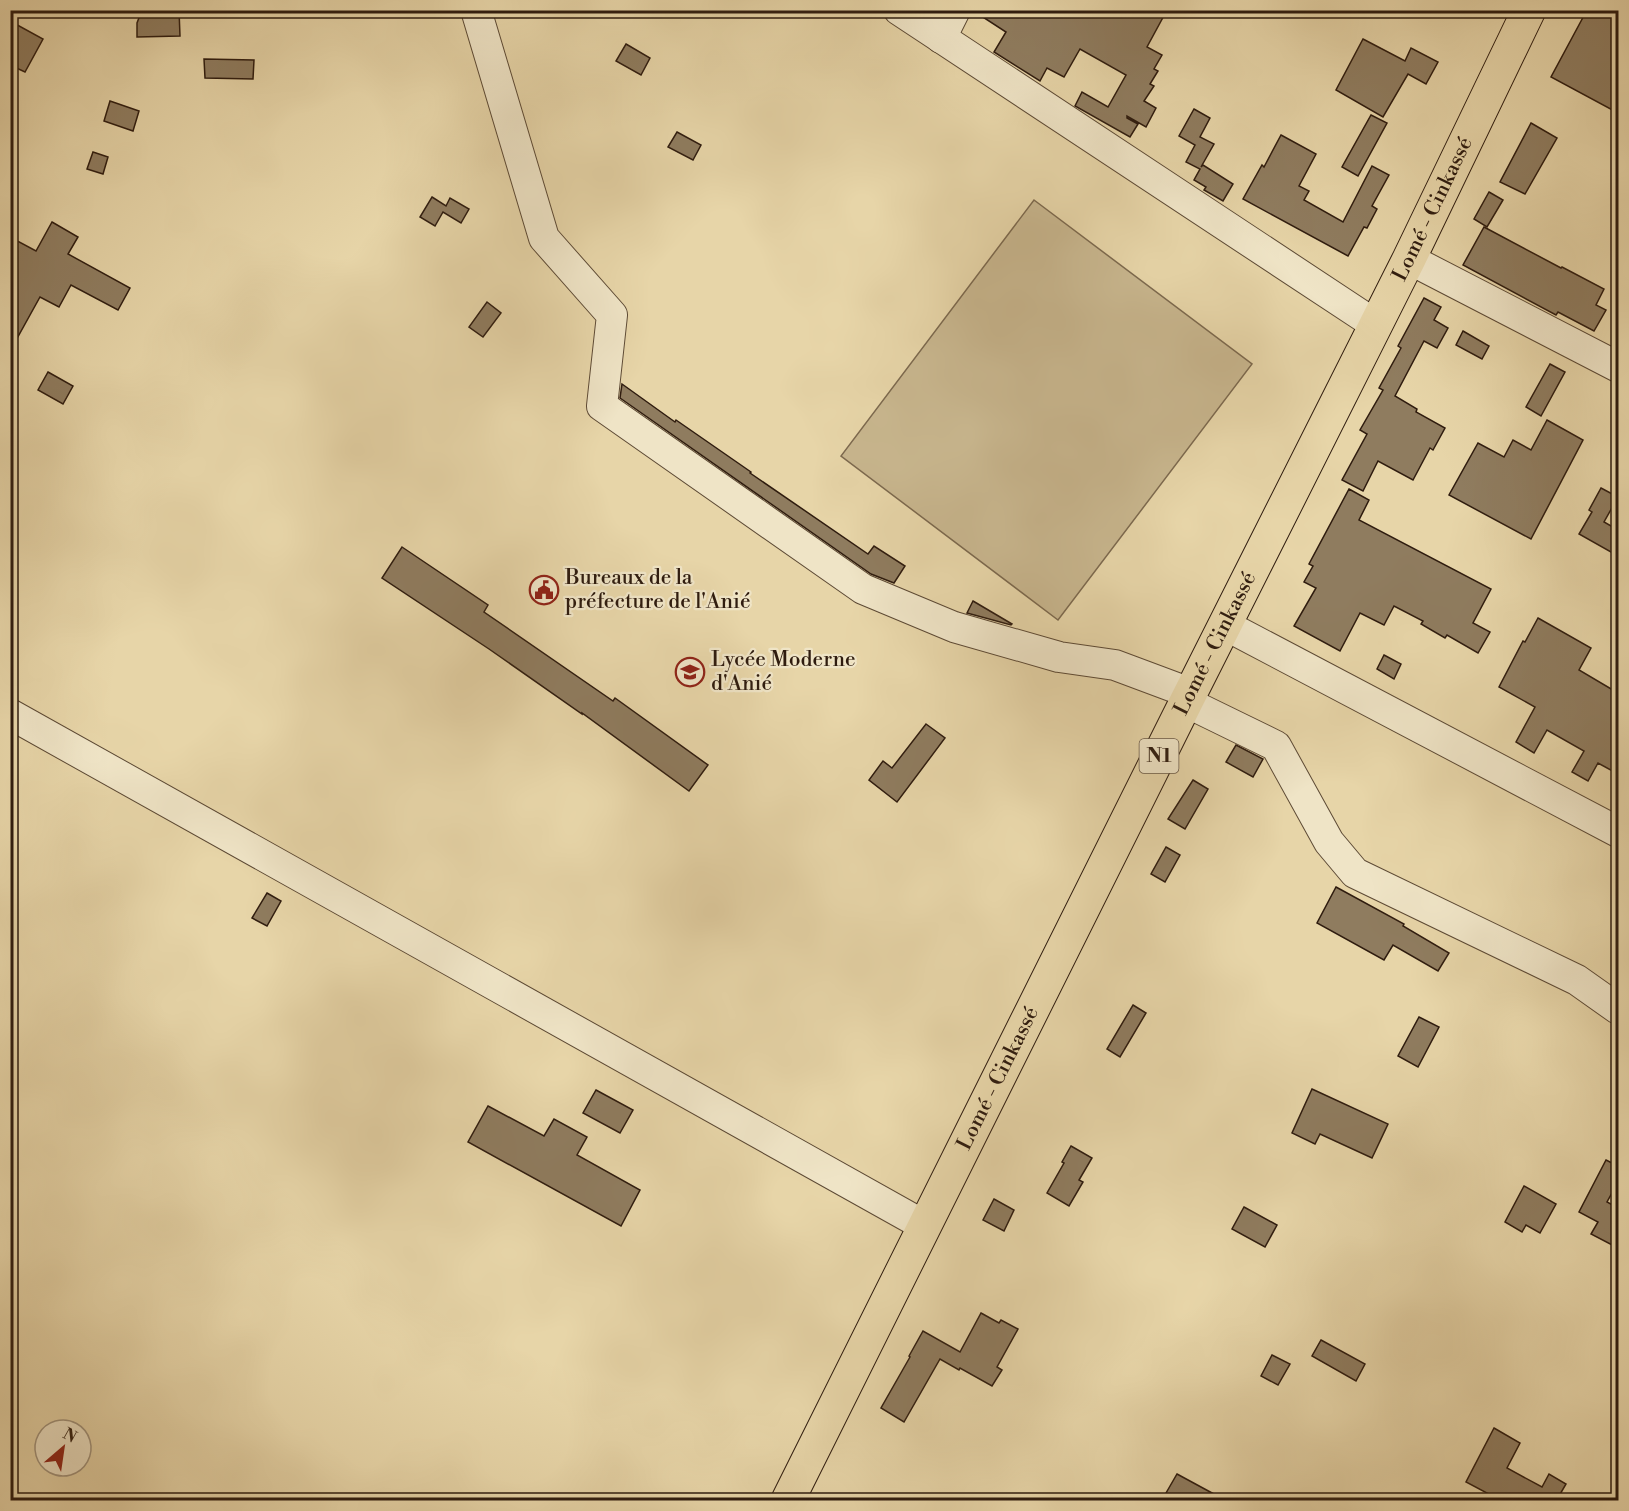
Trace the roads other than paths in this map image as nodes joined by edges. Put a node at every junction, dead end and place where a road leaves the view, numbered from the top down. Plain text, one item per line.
1 (476, 10) edge
2 (899, 10) edge
3 (954, 10) edge
4 (1529, 10) edge
5 (941, 38) junction
6 (1409, 259) junction
7 (1376, 325) junction
8 (1618, 367) edge
9 (1225, 625) junction
10 (1188, 697) junction
11 (10, 714) edge
12 (1618, 832) edge
13 (1618, 1009) edge
14 (925, 1226) junction
15 (788, 1500) edge

1 - 10 street
2 - 5 street
3 - 5 street
4 - 6 highway, Lomé - Cinkassé / N1
5 - 7 street
6 - 7 highway, Lomé - Cinkassé / N1
6 - 8 street
7 - 9 highway, Lomé - Cinkassé / N1
9 - 10 highway, Lomé - Cinkassé / N1
9 - 12 street
10 - 13 street
10 - 14 highway, Lomé - Cinkassé / N1
11 - 14 street
14 - 15 highway, Lomé - Cinkassé / N1

